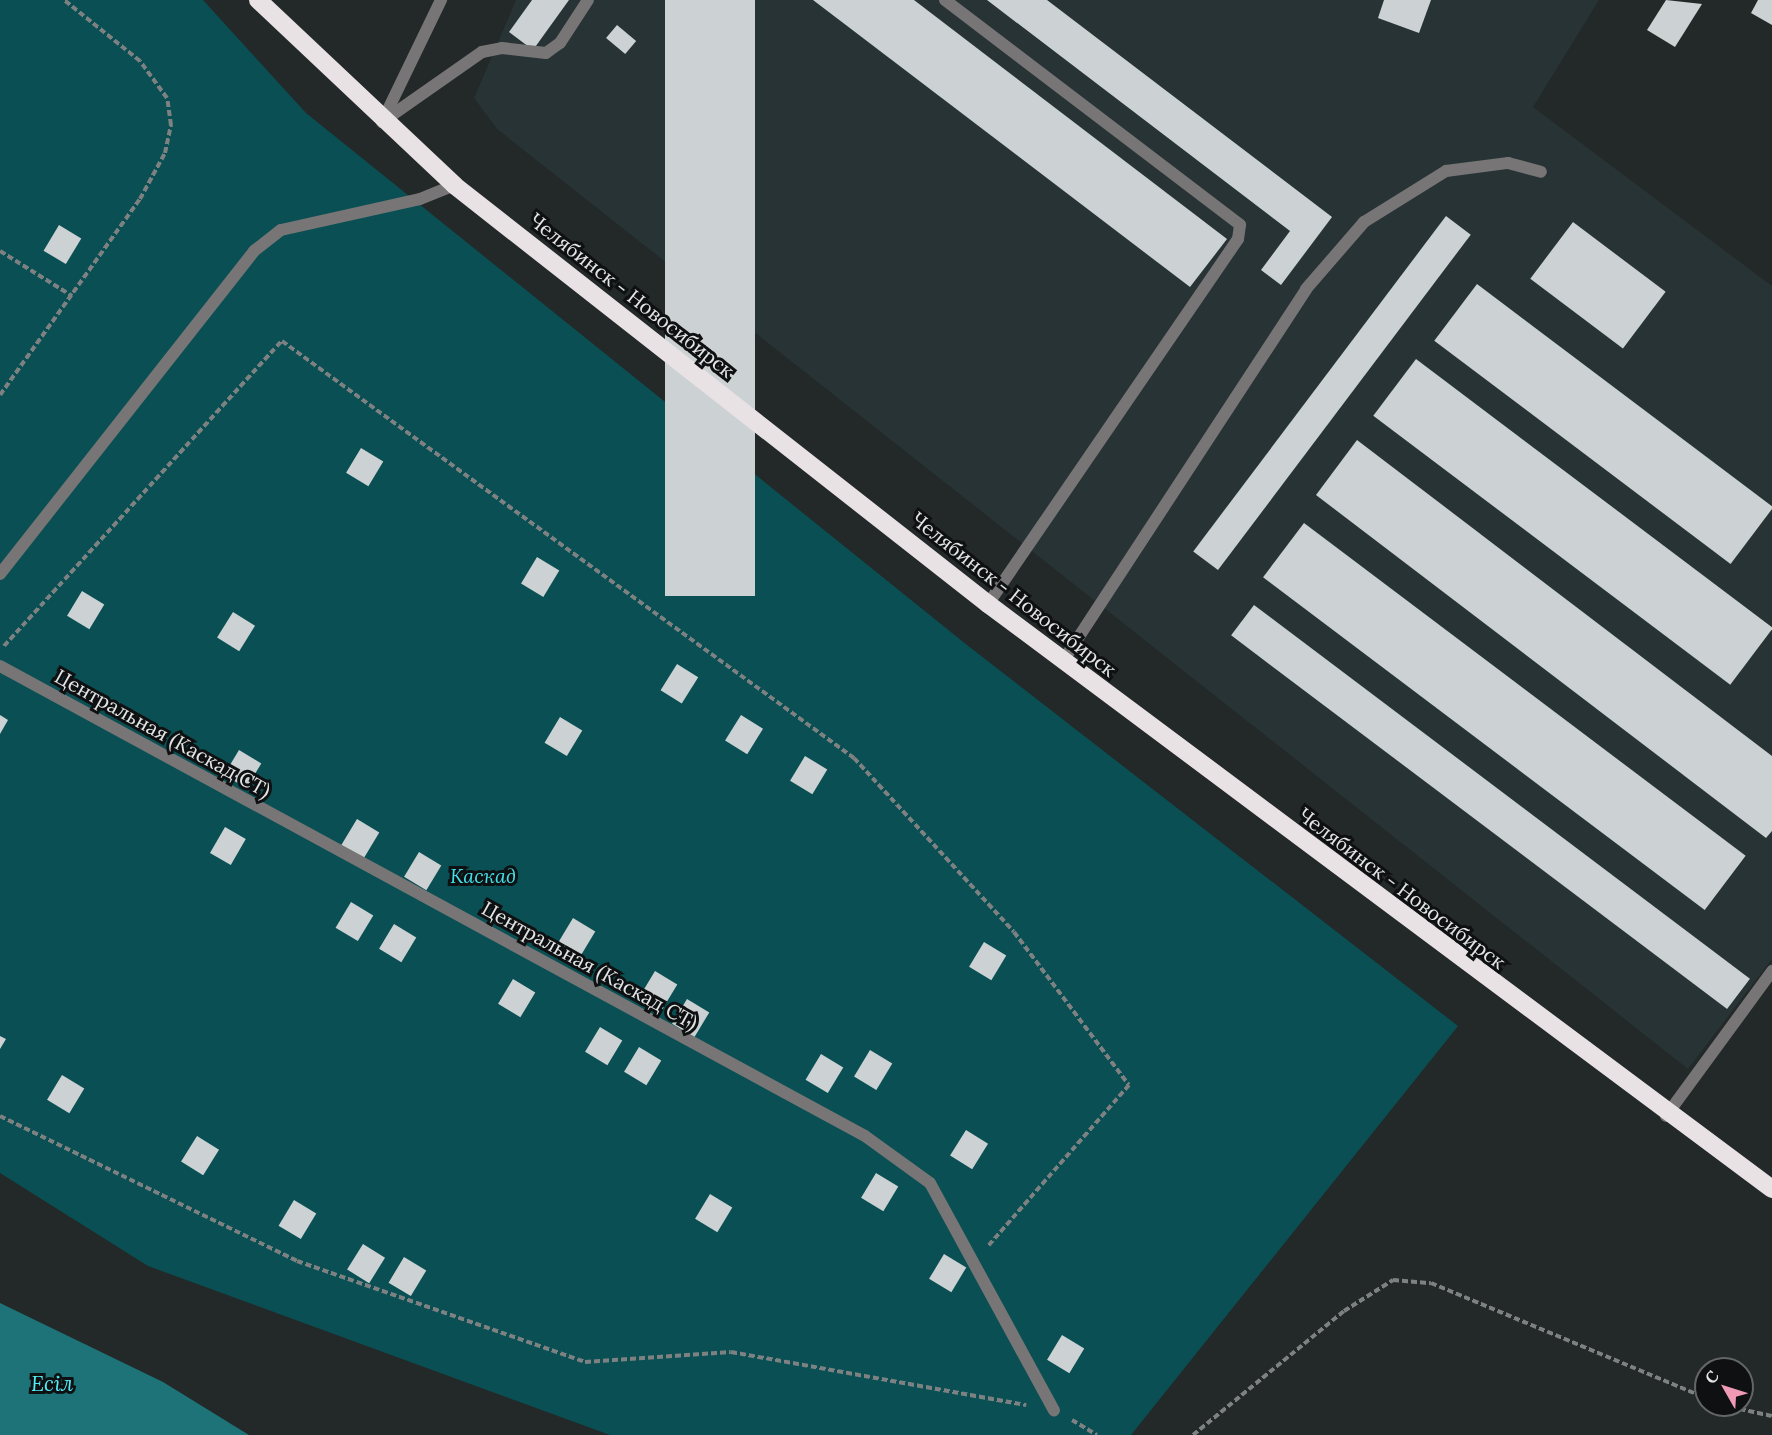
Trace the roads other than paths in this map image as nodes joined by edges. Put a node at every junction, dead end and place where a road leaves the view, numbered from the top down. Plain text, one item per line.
1 (258, 0) edge
2 (441, 0) edge
3 (588, 0) edge
4 (945, 0) edge
5 (382, 122) junction
6 (1541, 172) dead end
7 (454, 185) junction
8 (0, 574) edge
9 (988, 604) junction
10 (1063, 661) junction
11 (0, 666) edge
12 (1771, 974) edge
13 (1666, 1116) junction
14 (1772, 1190) edge
15 (1054, 1410) road end

1 - 5 highway, Челябинск - Новосибирск
2 - 5 street
3 - 5 street
4 - 9 street
5 - 7 highway, Челябинск - Новосибирск
6 - 10 street
7 - 8 street
7 - 9 highway, Челябинск - Новосибирск
9 - 10 highway, Челябинск - Новосибирск
10 - 13 highway, Челябинск - Новосибирск
11 - 15 street, Центральная (Каскад СТ)
12 - 13 street
13 - 14 highway, Челябинск - Новосибирск

